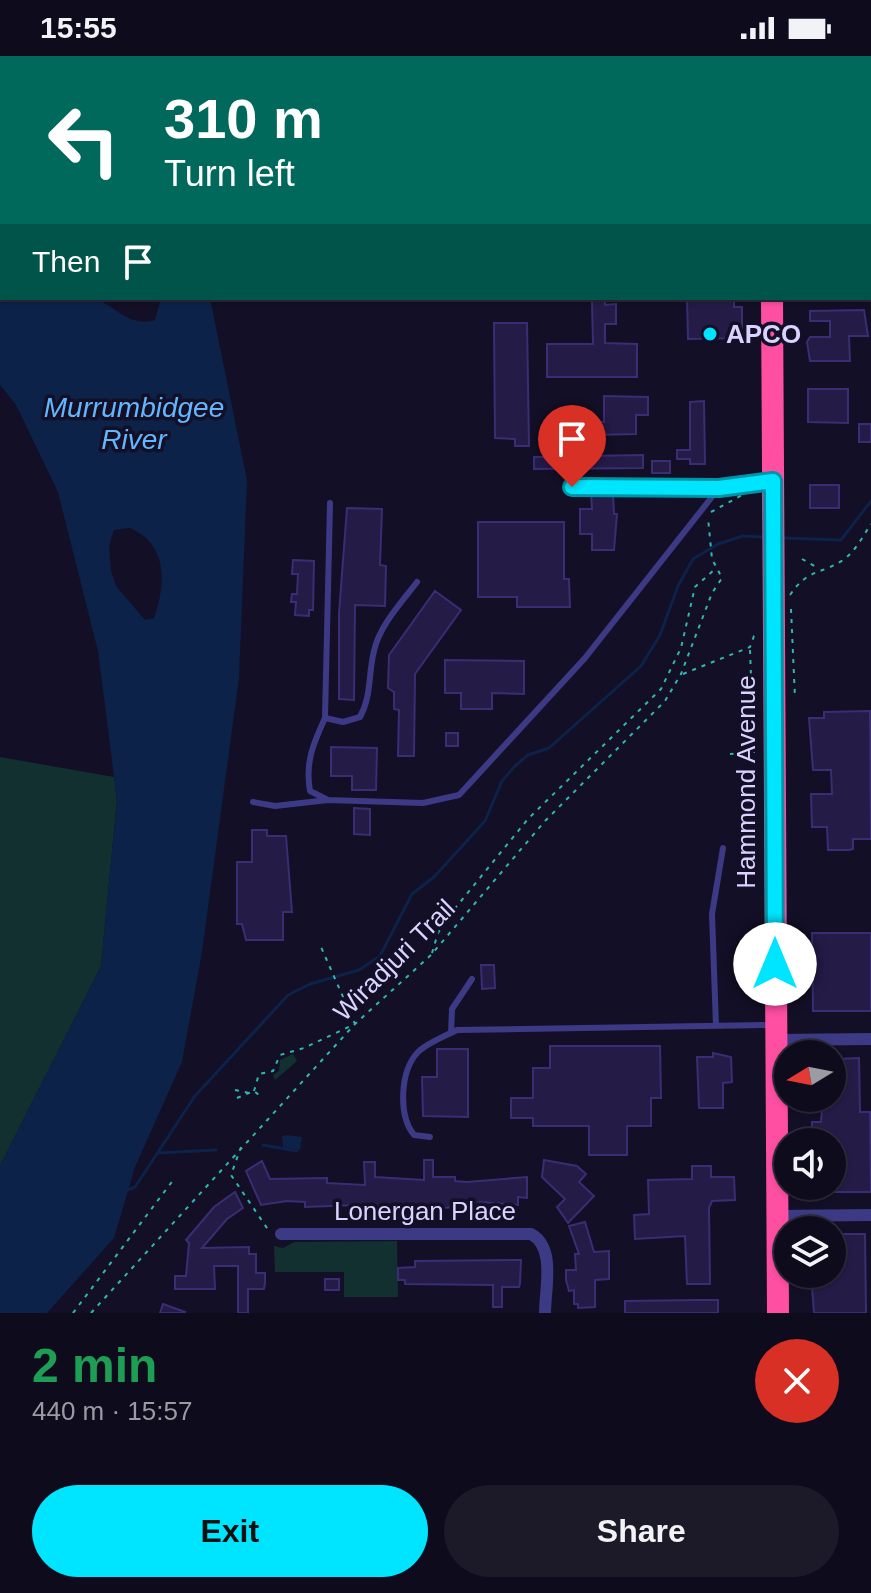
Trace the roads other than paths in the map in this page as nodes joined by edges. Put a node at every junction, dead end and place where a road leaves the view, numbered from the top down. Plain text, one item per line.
1 (772, 300) edge
2 (763, 482) junction
3 (572, 487) dead end
4 (719, 488) junction
5 (330, 503) dead end
6 (417, 582) dead end
7 (325, 718) junction
8 (328, 800) junction
9 (253, 802) dead end
10 (723, 848) dead end
11 (472, 979) dead end
12 (716, 1026) junction
13 (776, 1032) junction
14 (451, 1033) junction
15 (871, 1039) edge
16 (430, 1137) dead end
17 (871, 1215) edge
18 (776, 1216) joint
19 (276, 1234) road end
20 (777, 1288) edge
21 (545, 1313) edge
22 (778, 1313) edge

1 - 2 highway, Hammond Avenue
2 - 4 lane
2 - 13 highway, Hammond Avenue
3 - 4 lane
4 - 8 lane
5 - 7 lane
6 - 7 lane
7 - 8 lane
8 - 9 lane
10 - 12 lane
11 - 14 lane
12 - 13 lane
12 - 14 lane
13 - 15 street
13 - 18 highway, Hammond Avenue
14 - 16 lane
17 - 18 street
19 - 21 street, Lonergan Place
20 - 22 highway, Hammond Avenue

